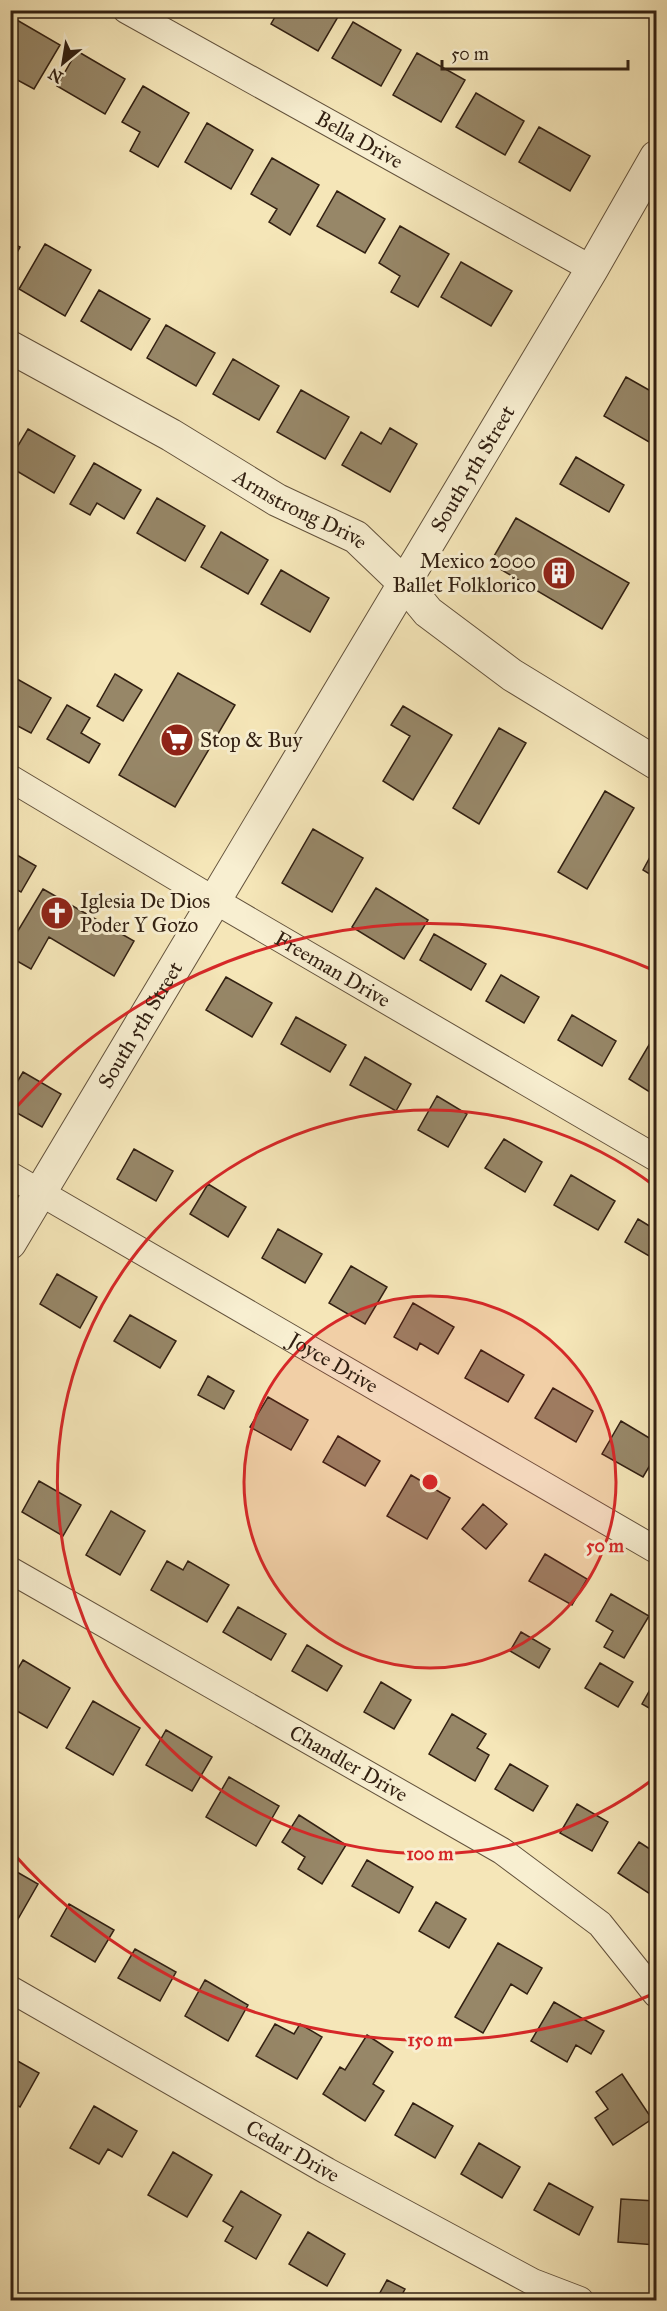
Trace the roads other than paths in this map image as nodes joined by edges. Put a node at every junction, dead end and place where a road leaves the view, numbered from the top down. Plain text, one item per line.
1 (126, 10) edge
2 (657, 157) edge
3 (592, 268) junction
4 (10, 347) edge
5 (405, 584) junction
6 (657, 763) edge
7 (10, 778) edge
8 (214, 900) junction
9 (657, 1158) edge
10 (10, 1175) edge
11 (40, 1192) junction
12 (10, 1244) edge
13 (657, 1550) edge
14 (10, 1570) edge
15 (10, 1989) edge
16 (657, 1994) edge
17 (580, 2301) edge

1 - 3 street, Bella Drive
2 - 3 street, South 5th Street
3 - 5 street, South 5th Street
4 - 5 street, Armstrong Drive
5 - 6 street, Armstrong Drive
5 - 8 street, South 5th Street
7 - 8 street, Freeman Drive
8 - 9 street, Freeman Drive
8 - 11 street, South 5th Street
10 - 11 street, Joyce Drive
11 - 12 street, South 5th Street
11 - 13 street, Joyce Drive
14 - 16 street, Chandler Drive
15 - 17 street, Cedar Drive

